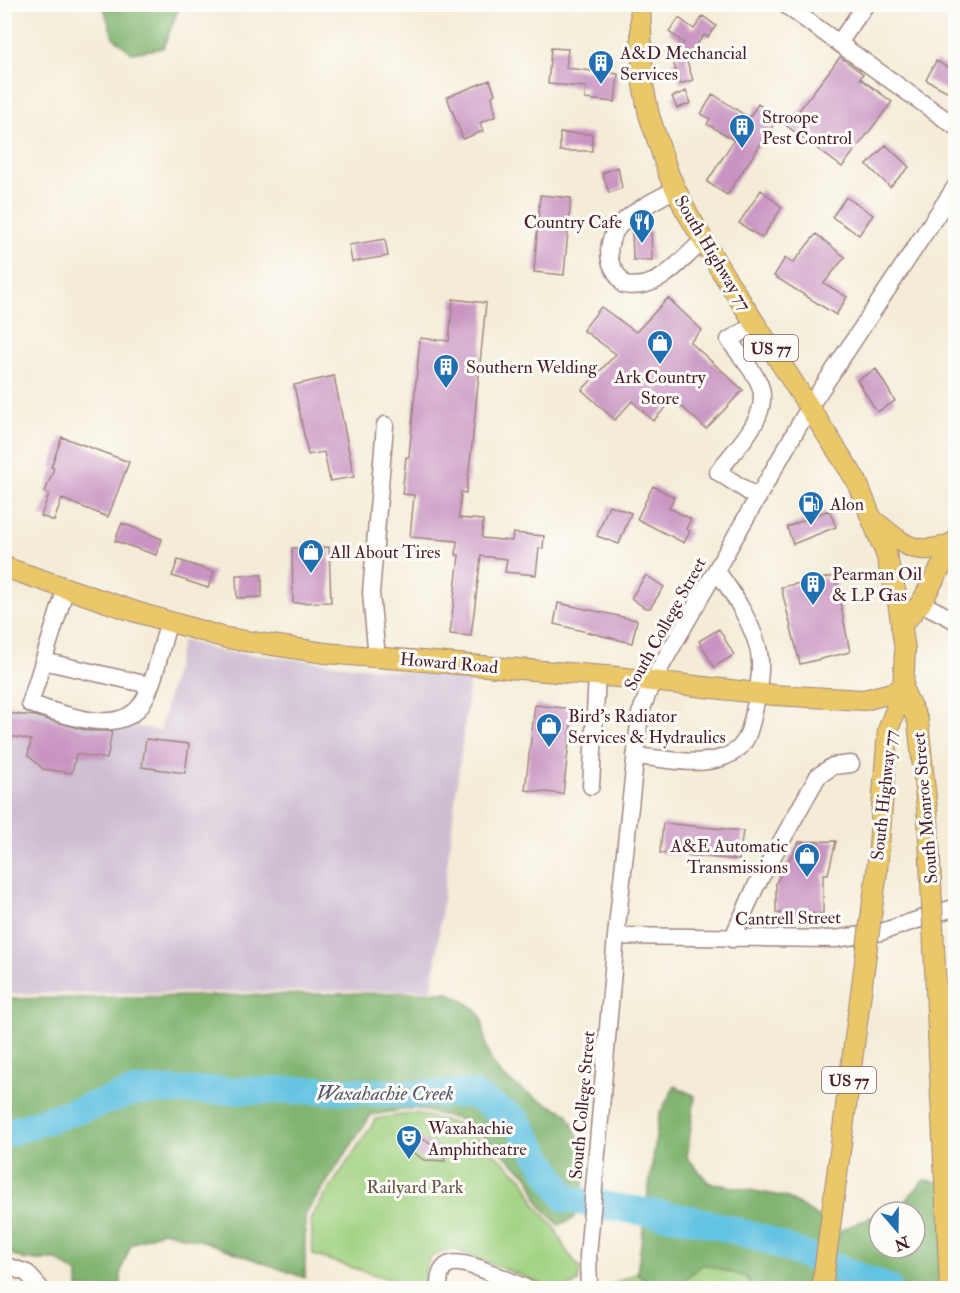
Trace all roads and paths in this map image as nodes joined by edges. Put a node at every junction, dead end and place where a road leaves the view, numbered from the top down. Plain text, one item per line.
1 (640, 4) edge
2 (784, 4) edge
3 (866, 4) edge
4 (839, 43) junction
5 (956, 127) edge
6 (956, 186) edge
7 (675, 189) junction
8 (703, 241) junction
9 (756, 324) junction
10 (810, 406) junction
11 (386, 425) dead end
12 (758, 498) junction
13 (874, 521) junction
14 (954, 541) edge
15 (4, 567) edge
16 (716, 570) junction
17 (66, 588) junction
18 (921, 603) junction
19 (168, 621) junction
20 (956, 621) edge
21 (901, 625) junction
22 (377, 658) junction
23 (43, 661) junction
24 (597, 675) junction
25 (652, 682) junction
26 (149, 685) junction
27 (903, 690) junction
28 (756, 693) junction
29 (635, 756) junction
30 (851, 764) dead end
31 (591, 786) dead end
32 (956, 907) edge
33 (616, 936) junction
34 (732, 939) junction
35 (4, 1265) edge
36 (40, 1288) edge
37 (439, 1288) edge
38 (526, 1288) edge
39 (589, 1288) edge
40 (822, 1288) edge
41 (950, 1288) edge

1 - 7 main road, South Highway 77 / US 77
2 - 4 street
3 - 4 street
4 - 5 street
6 - 10 street, South College Street
7 - 8 main road, South Highway 77 / US 77
7 - 8 street
8 - 9 main road, South Highway 77 / US 77
9 - 10 main road, South Highway 77 / US 77
9 - 12 street
10 - 12 street, South College Street
10 - 13 main road, South Highway 77 / US 77
11 - 22 street
12 - 16 street, South College Street
13 - 14 main road
13 - 21 main road, South Highway 77 / US 77
14 - 18 main road
15 - 17 main road, Howard Road
16 - 25 street, South College Street
16 - 28 street
17 - 19 main road, Howard Road
17 - 23 street
18 - 20 street
18 - 21 main road
19 - 22 main road, Howard Road
19 - 26 street
21 - 27 main road, South Highway 77 / US 77
22 - 24 main road, Howard Road
23 - 26 street
23 - 26 street
24 - 25 main road, Howard Road
24 - 31 street
25 - 28 main road, Howard Road
25 - 29 street, South College Street
27 - 28 main road, Howard Road
27 - 40 main road, South Highway 77 / US 77, bridge
27 - 41 main road, South Monroe Street / US 77, bridge
28 - 29 street
29 - 33 street, South College Street
30 - 34 street
32 - 34 street, Cantrell Street
33 - 34 street, Cantrell Street
33 - 39 street, South College Street
35 - 36 street
37 - 38 street

